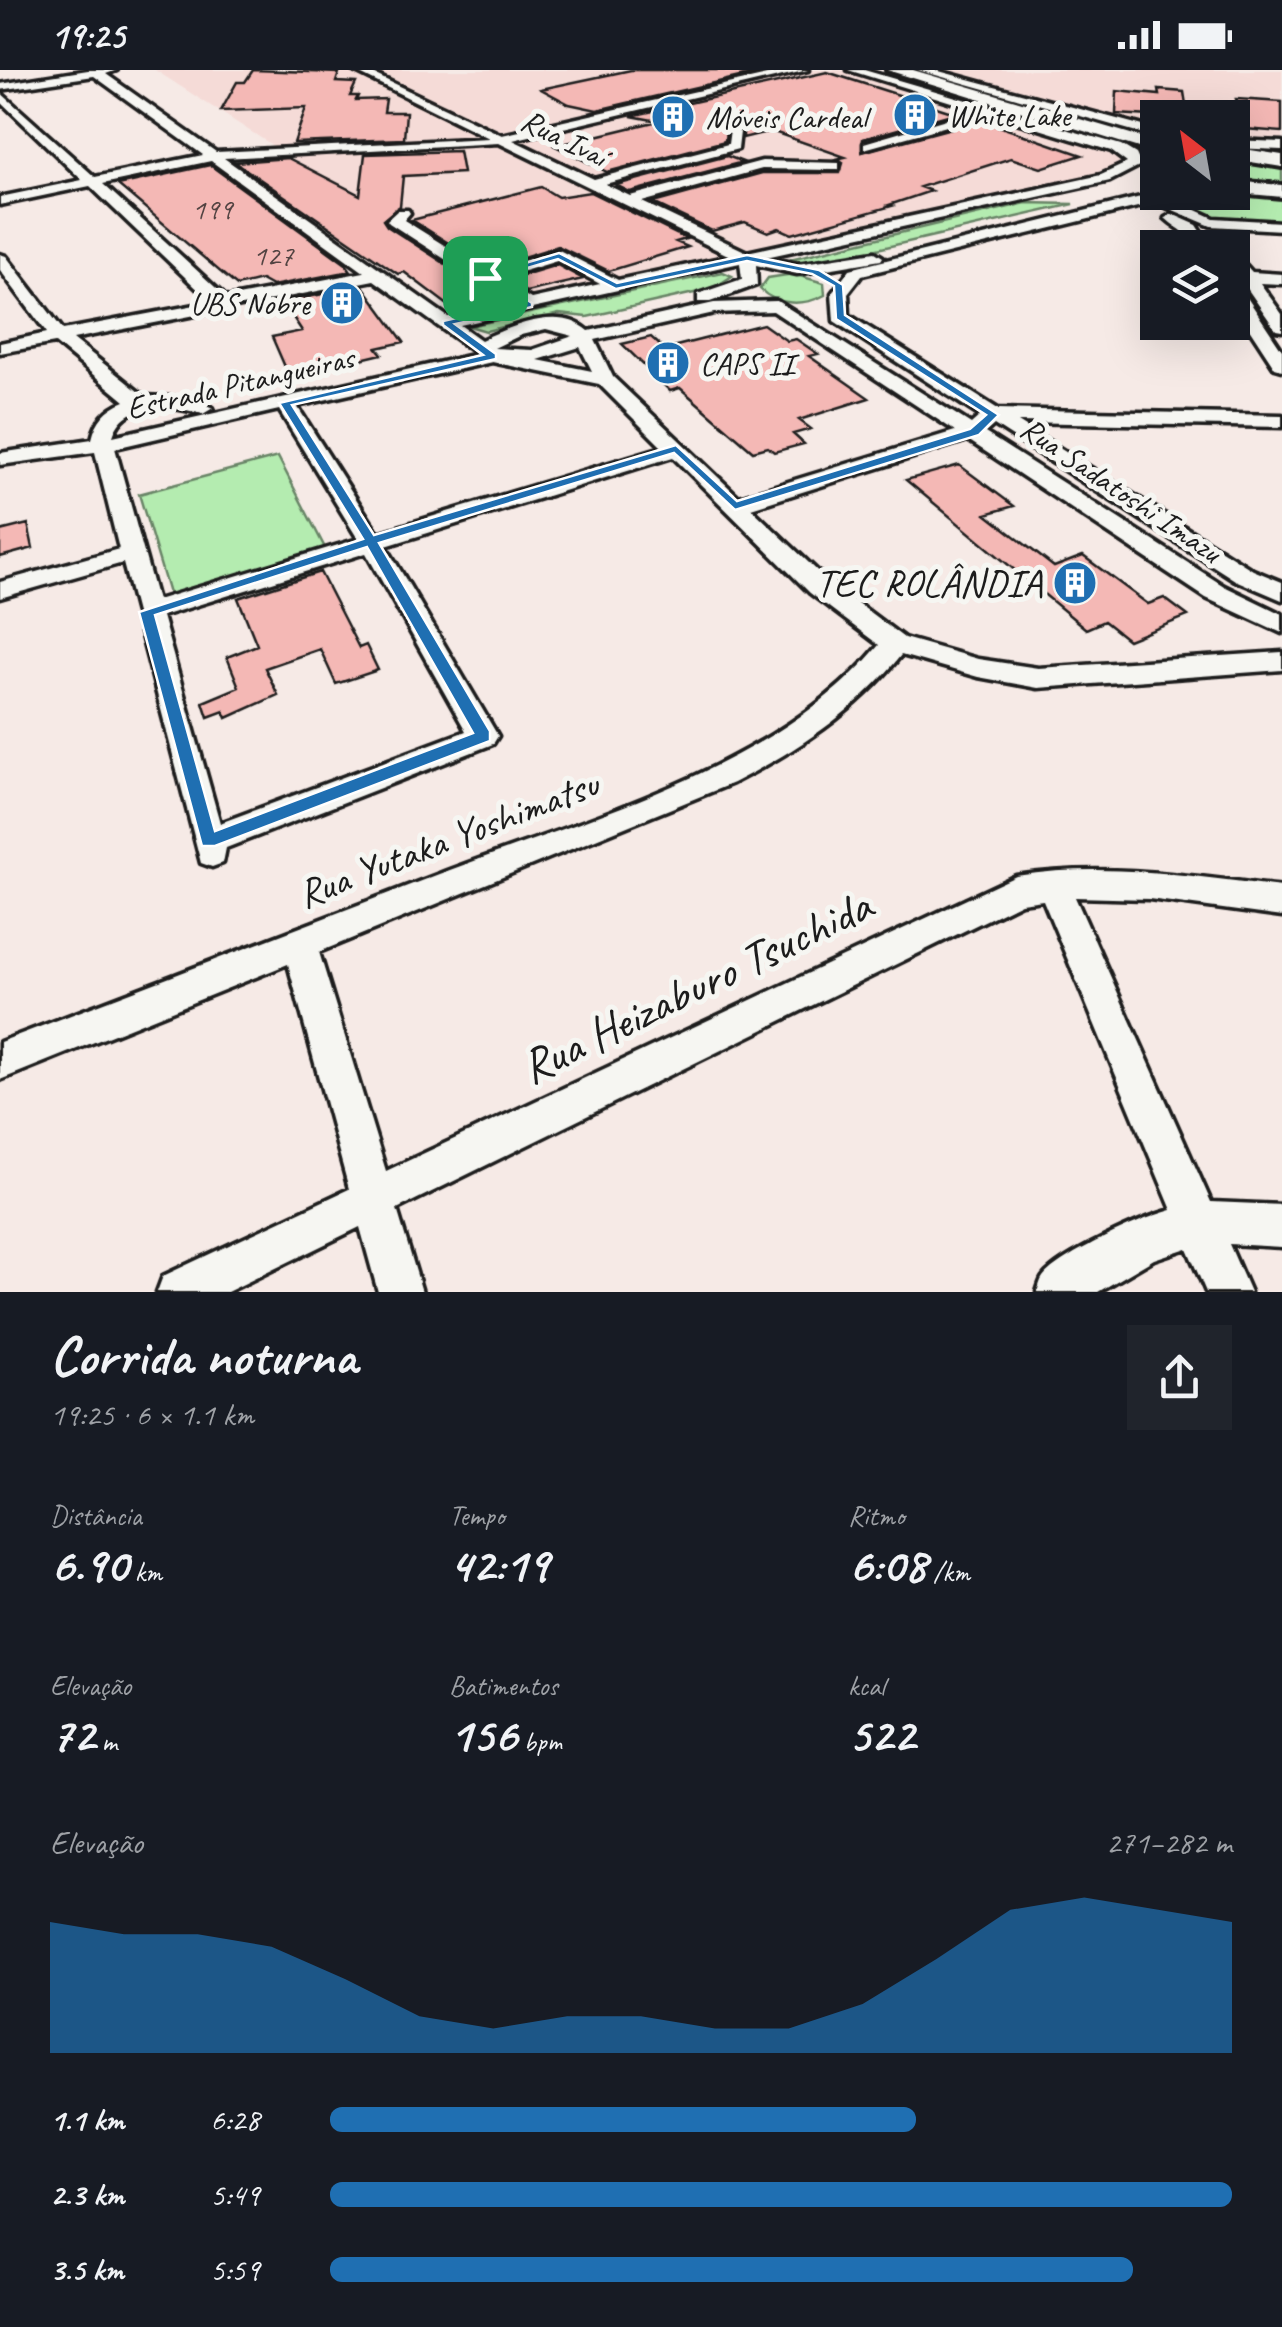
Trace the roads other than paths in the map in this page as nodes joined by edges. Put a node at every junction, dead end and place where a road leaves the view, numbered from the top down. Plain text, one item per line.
1 (98, 70) edge
2 (356, 70) edge
3 (803, 70) edge
4 (852, 70) edge
5 (895, 70) edge
6 (923, 70) edge
7 (952, 78) junction
8 (0, 86) edge
9 (0, 94) edge
10 (1010, 102) junction
11 (990, 110) junction
12 (734, 132) dead end
13 (1140, 135) edge
14 (1140, 137) edge
15 (499, 140) junction
16 (868, 146) dead end
17 (1282, 146) edge
18 (1250, 149) edge
19 (1250, 152) edge
20 (1282, 153) edge
21 (1250, 154) edge
22 (216, 156) junction
23 (1282, 161) edge
24 (834, 166) dead end
25 (93, 181) junction
26 (591, 184) junction
27 (1250, 190) edge
28 (1140, 191) edge
29 (1282, 191) edge
30 (1130, 194) junction
31 (1007, 200) junction
32 (0, 201) edge
33 (628, 201) junction
34 (1140, 203) edge
35 (1184, 210) edge
36 (403, 213) dead end
37 (1087, 217) junction
38 (1211, 222) junction
39 (1282, 226) edge
40 (1191, 230) edge
41 (1216, 230) edge
42 (747, 258) junction
43 (0, 259) edge
44 (797, 270) junction
45 (378, 274) junction
46 (485, 278) junction
47 (1282, 278) edge
48 (1250, 279) edge
49 (750, 282) junction
50 (616, 286) junction
51 (1250, 293) edge
52 (1250, 301) edge
53 (825, 302) junction
54 (223, 304) junction
55 (528, 305) junction
56 (777, 306) junction
57 (446, 323) junction
58 (1282, 326) edge
59 (580, 333) junction
60 (58, 336) junction
61 (1275, 342) edge
62 (0, 348) edge
63 (486, 352) junction
64 (1282, 364) edge
65 (605, 380) junction
66 (140, 403) junction
67 (285, 403) junction
68 (203, 408) junction
69 (993, 415) junction
70 (1282, 422) edge
71 (974, 432) junction
72 (104, 437) junction
73 (676, 449) junction
74 (0, 456) edge
75 (735, 506) junction
76 (371, 541) junction
77 (133, 554) junction
78 (0, 590) edge
79 (1282, 592) edge
80 (147, 612) junction
81 (1282, 624) edge
82 (895, 644) junction
83 (1279, 663) edge
84 (1052, 883) junction
85 (1282, 902) edge
86 (299, 942) junction
87 (0, 1060) edge
88 (373, 1198) junction
89 (1198, 1224) junction
90 (1282, 1226) edge
91 (180, 1292) edge
92 (400, 1292) edge
93 (1059, 1292) edge
94 (1228, 1292) edge

1 - 8 street
1 - 22 street
2 - 15 street, Rua Ivaí
3 - 15 street
4 - 11 street
5 - 10 highway
6 - 7 street
7 - 10 highway
7 - 13 street
9 - 25 street
10 - 14 highway
11 - 16 street
11 - 31 street
12 - 26 street
15 - 22 street
15 - 26 street, Rua Ivaí
17 - 18 street
19 - 20 highway
21 - 23 highway
22 - 25 street
22 - 45 street
24 - 33 street
25 - 32 street
25 - 54 street
26 - 33 street, Rua Ivaí
27 - 29 highway
28 - 30 street
30 - 31 street
30 - 44 street
31 - 42 street
33 - 42 street, Rua Ivaí
34 - 37 street
35 - 38 street
36 - 46 street
37 - 40 street
37 - 53 street
38 - 39 street
38 - 41 street
42 - 44 street, Rua Ivaí
42 - 49 street
42 - 50 street
43 - 60 street
44 - 49 street
44 - 53 street
45 - 54 street
45 - 57 street
46 - 50 street
46 - 55 street
47 - 48 street
49 - 56 street, Rua Sadatoshi Imazu
49 - 59 street
50 - 55 street
51 - 58 street
52 - 61 street
53 - 56 street
53 - 69 street, Rua Sadatoshi Imazu
54 - 60 street
55 - 57 street
56 - 59 street
56 - 71 street, Rua Sadatoshi Imazu
57 - 63 street
59 - 63 street
59 - 63 street
59 - 65 street
60 - 62 street
60 - 66 street
61 - 64 street
63 - 65 street
63 - 67 street, Estrada Pitangueiras
63 - 68 street, Estrada Pitangueiras
65 - 73 street
66 - 68 street
66 - 72 street
67 - 72 street, Estrada Pitangueiras
67 - 76 street
68 - 72 street, Estrada Pitangueiras
69 - 70 street
69 - 71 street
69 - 79 street, Rua Sadatoshi Imazu
71 - 75 street
71 - 81 street, Rua Sadatoshi Imazu
72 - 74 street, Estrada Pitangueiras
72 - 77 street
73 - 75 street
73 - 76 street
75 - 82 street
76 - 80 street
76 - 80 street
77 - 78 street
77 - 80 street
82 - 83 street
82 - 86 street, Rua Yutaka Yoshimatsu
84 - 85 street, Rua Heizaburo Tsuchida
84 - 88 street, Rua Heizaburo Tsuchida
84 - 89 street
86 - 87 street, Rua Yutaka Yoshimatsu
86 - 88 street
88 - 91 street, Rua Heizaburo Tsuchida
88 - 92 street
89 - 90 street
89 - 93 street
89 - 94 street

